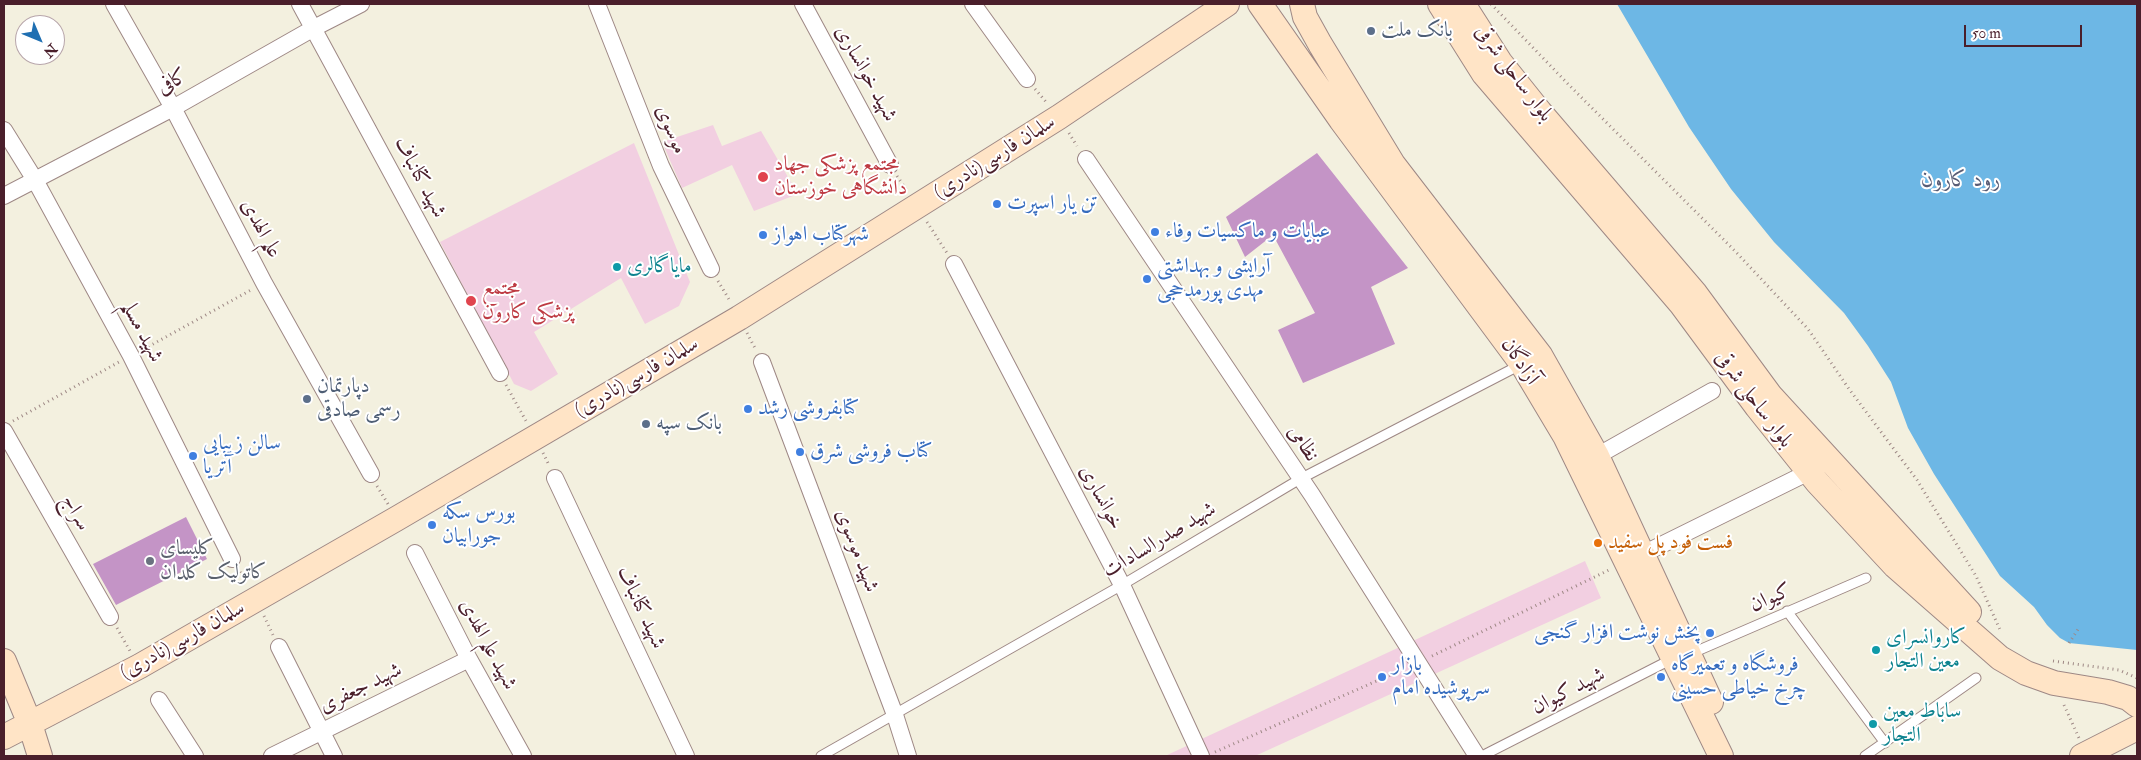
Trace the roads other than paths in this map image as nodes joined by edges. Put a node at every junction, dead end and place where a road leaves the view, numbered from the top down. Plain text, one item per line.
1 (114, 4) edge
2 (300, 4) edge
3 (361, 4) edge
4 (597, 4) edge
5 (803, 4) edge
6 (973, 4) edge
7 (1227, 4) edge
8 (1260, 4) edge
9 (1302, 4) edge
10 (1440, 4) edge
11 (1463, 4) edge
12 (314, 28) junction
13 (1027, 79) dead end
14 (173, 108) junction
15 (4, 130) edge
16 (1086, 159) dead end
17 (890, 165) dead end
18 (35, 180) junction
19 (4, 196) edge
20 (954, 264) dead end
21 (711, 269) dead end
22 (762, 362) dead end
23 (1522, 364) junction
24 (500, 373) dead end
25 (1712, 392) dead end
26 (4, 431) edge
27 (1597, 456) junction
28 (1809, 472) junction
29 (371, 474) dead end
30 (554, 478) dead end
31 (1300, 479) junction
32 (415, 553) dead end
33 (1641, 555) junction
34 (232, 559) dead end
35 (1866, 578) dead end
36 (1122, 585) junction
37 (1787, 611) junction
38 (110, 617) dead end
39 (279, 647) dead end
40 (1681, 656) junction
41 (469, 660) junction
42 (4, 661) edge
43 (1976, 678) dead end
44 (2137, 693) edge
45 (159, 700) dead end
46 (2137, 705) edge
47 (895, 715) junction
48 (30, 724) junction
49 (2136, 729) edge
50 (322, 732) junction
51 (4, 737) edge
52 (1885, 743) junction
53 (2084, 755) edge
54 (40, 756) edge
55 (196, 756) edge
56 (272, 756) edge
57 (334, 756) edge
58 (523, 756) edge
59 (686, 756) edge
60 (821, 756) edge
61 (908, 756) edge
62 (1201, 756) edge
63 (1477, 756) edge
64 (1482, 756) edge
65 (1721, 756) edge
66 (1734, 756) edge
67 (1866, 756) edge

1 - 14 street, علم الهدی
2 - 12 street, شهید کتانباف
3 - 12 street, کافی
4 - 21 street, موسوی
5 - 17 street, شهید خوانساری
6 - 13 street
7 - 48 main road, سلمان فارسی(نادری)
8 - 23 main road, آزادگان
9 - 27 main road, آزادگان
10 - 28 main road, بلوار ساحلی شرقی
11 - 44 main road, بلوار ساحلی شرقی
12 - 14 street, کافی
12 - 24 street, شهید کتانباف
14 - 18 street, کافی
14 - 29 street, علم الهدی
15 - 18 street, شهید مسلم
16 - 31 street, نظامی
18 - 19 street, کافی
18 - 34 street, شهید مسلم
20 - 36 street, خوانساری
22 - 47 street, شهید موسوی
23 - 31 lane, شهید صدرالسادات
23 - 40 main road, آزادگان
25 - 27 street
26 - 38 street, سراج
27 - 33 main road, آزادگان
28 - 33 street
28 - 46 main road, بلوار ساحلی شرقی
30 - 59 street, شهید کتانباف
31 - 36 lane, شهید صدرالسادات
31 - 63 street, نظامی
32 - 41 street, شهید علم الهدی
33 - 40 main road, آزادگان
35 - 37 lane, کیوان
36 - 47 lane, شهید صدرالسادات
36 - 62 street, خوانساری
37 - 40 lane, کیوان
37 - 52 lane
39 - 50 street
40 - 64 lane, شهید کیوان
40 - 65 main road, آزادگان
40 - 66 main road, آزادگان
41 - 50 street, شهید جعفری
41 - 58 street, شهید علم الهدی
42 - 48 main road
43 - 52 lane
45 - 55 street
47 - 60 lane, شهید صدرالسادات
47 - 61 street, شهید موسوی
48 - 51 main road, سلمان فارسی(نادری)
48 - 54 main road
49 - 53 main road
50 - 56 street, شهید جعفری
50 - 57 street
52 - 67 lane

